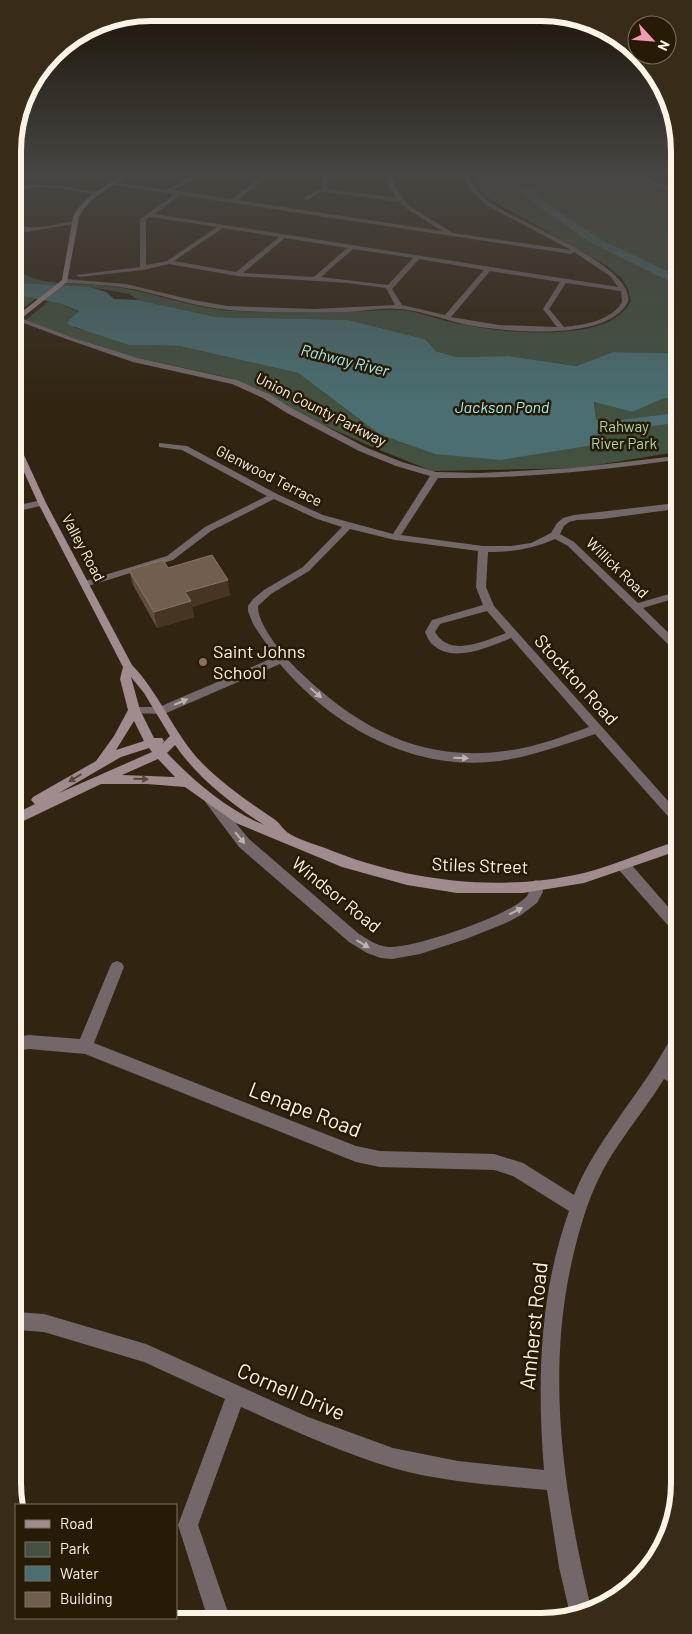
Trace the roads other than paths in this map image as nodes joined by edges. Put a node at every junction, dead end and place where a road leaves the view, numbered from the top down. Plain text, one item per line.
1 (70, 251) edge
2 (143, 251) edge
3 (185, 251) edge
4 (266, 251) edge
5 (347, 251) edge
6 (380, 251) edge
7 (562, 251) edge
8 (575, 251) edge
9 (580, 254) junction
10 (418, 257) junction
11 (169, 262) junction
12 (143, 268) junction
13 (489, 268) junction
14 (238, 274) junction
15 (315, 279) junction
16 (564, 280) junction
17 (65, 281) junction
18 (389, 287) junction
19 (624, 290) junction
20 (400, 307) junction
21 (22, 314) edge
22 (447, 317) junction
23 (22, 321) edge
24 (562, 328) junction
25 (162, 445) dead end
26 (671, 459) edge
27 (22, 462) edge
28 (436, 475) junction
29 (274, 496) junction
30 (42, 503) junction
31 (22, 507) edge
32 (671, 507) edge
33 (348, 526) junction
34 (555, 535) junction
35 (395, 537) junction
36 (483, 550) junction
37 (85, 584) junction
38 (671, 597) edge
39 (489, 607) junction
40 (635, 607) junction
41 (512, 634) junction
42 (671, 642) edge
43 (281, 659) junction
44 (128, 667) junction
45 (134, 710) junction
46 (160, 711) junction
47 (597, 729) junction
48 (175, 738) junction
49 (151, 743) junction
50 (160, 753) junction
51 (96, 766) junction
52 (93, 782) junction
53 (188, 783) junction
54 (210, 800) junction
55 (22, 809) edge
56 (671, 812) edge
57 (21, 817) edge
58 (284, 836) junction
59 (670, 848) edge
60 (624, 866) junction
61 (536, 886) junction
62 (670, 919) edge
63 (116, 967) dead end
64 (21, 1043) edge
65 (86, 1046) junction
66 (670, 1053) edge
67 (662, 1069) junction
68 (670, 1074) edge
69 (578, 1206) junction
70 (21, 1321) edge
71 (236, 1395) junction
72 (554, 1481) junction
73 (579, 1606) edge
74 (217, 1613) edge

1 - 17 street
2 - 12 street
3 - 11 street
4 - 14 street
5 - 15 street
6 - 10 street
7 - 9 street
8 - 9 street
9 - 19 street
10 - 13 street
10 - 18 street
11 - 12 street
11 - 14 street
12 - 17 street
13 - 16 street
13 - 22 street
14 - 15 street
15 - 18 street
16 - 19 street
16 - 24 street
17 - 20 street
17 - 21 street
18 - 20 street
19 - 24 street
20 - 22 street
22 - 24 street
23 - 28 street, Union County Parkway
25 - 29 street, Glenwood Terrace
26 - 28 street, Union County Parkway
27 - 30 street, Valley Road
28 - 35 street
29 - 33 street, Glenwood Terrace
29 - 37 street
30 - 31 street
30 - 37 street, Valley Road
32 - 34 street
33 - 35 street, Glenwood Terrace
33 - 43 street
34 - 36 street, Glenwood Terrace
34 - 40 street, Willick Road
35 - 36 street, Glenwood Terrace
36 - 39 street, Stockton Road
37 - 44 street, Valley Road
38 - 40 street
39 - 41 street, Stockton Road
39 - 41 street
40 - 42 street, Willick Road
41 - 47 street, Stockton Road
46 -> 43 street
43 -> 47 street
44 - 45 street, Valley Road
44 - 46 street, Valley Road
45 - 46 street
45 - 49 street, Valley Road
45 - 51 street
46 - 48 street, Valley Road
47 - 56 street, Stockton Road
48 - 49 street
48 - 50 street
48 - 58 street, Stiles Street
49 - 50 street, Valley Road
49 - 51 street
50 - 52 street
50 - 53 street, Stiles Street
51 -> 55 street
52 -> 53 street
52 - 57 street
53 - 54 street, Stiles Street
54 - 58 street, Stiles Street
54 -> 61 street, Windsor Road
58 - 61 street, Stiles Street
59 - 60 street, Stiles Street
60 - 61 street, Stiles Street
60 - 62 street
63 - 65 street
64 - 65 street, Lenape Road
65 - 69 street, Lenape Road
66 - 67 street, Amherst Road
67 - 68 street
67 - 69 street, Amherst Road
69 - 72 street, Amherst Road
70 - 71 street, Cornell Drive
71 - 72 street, Cornell Drive
71 - 74 street
72 - 73 street, Amherst Road

